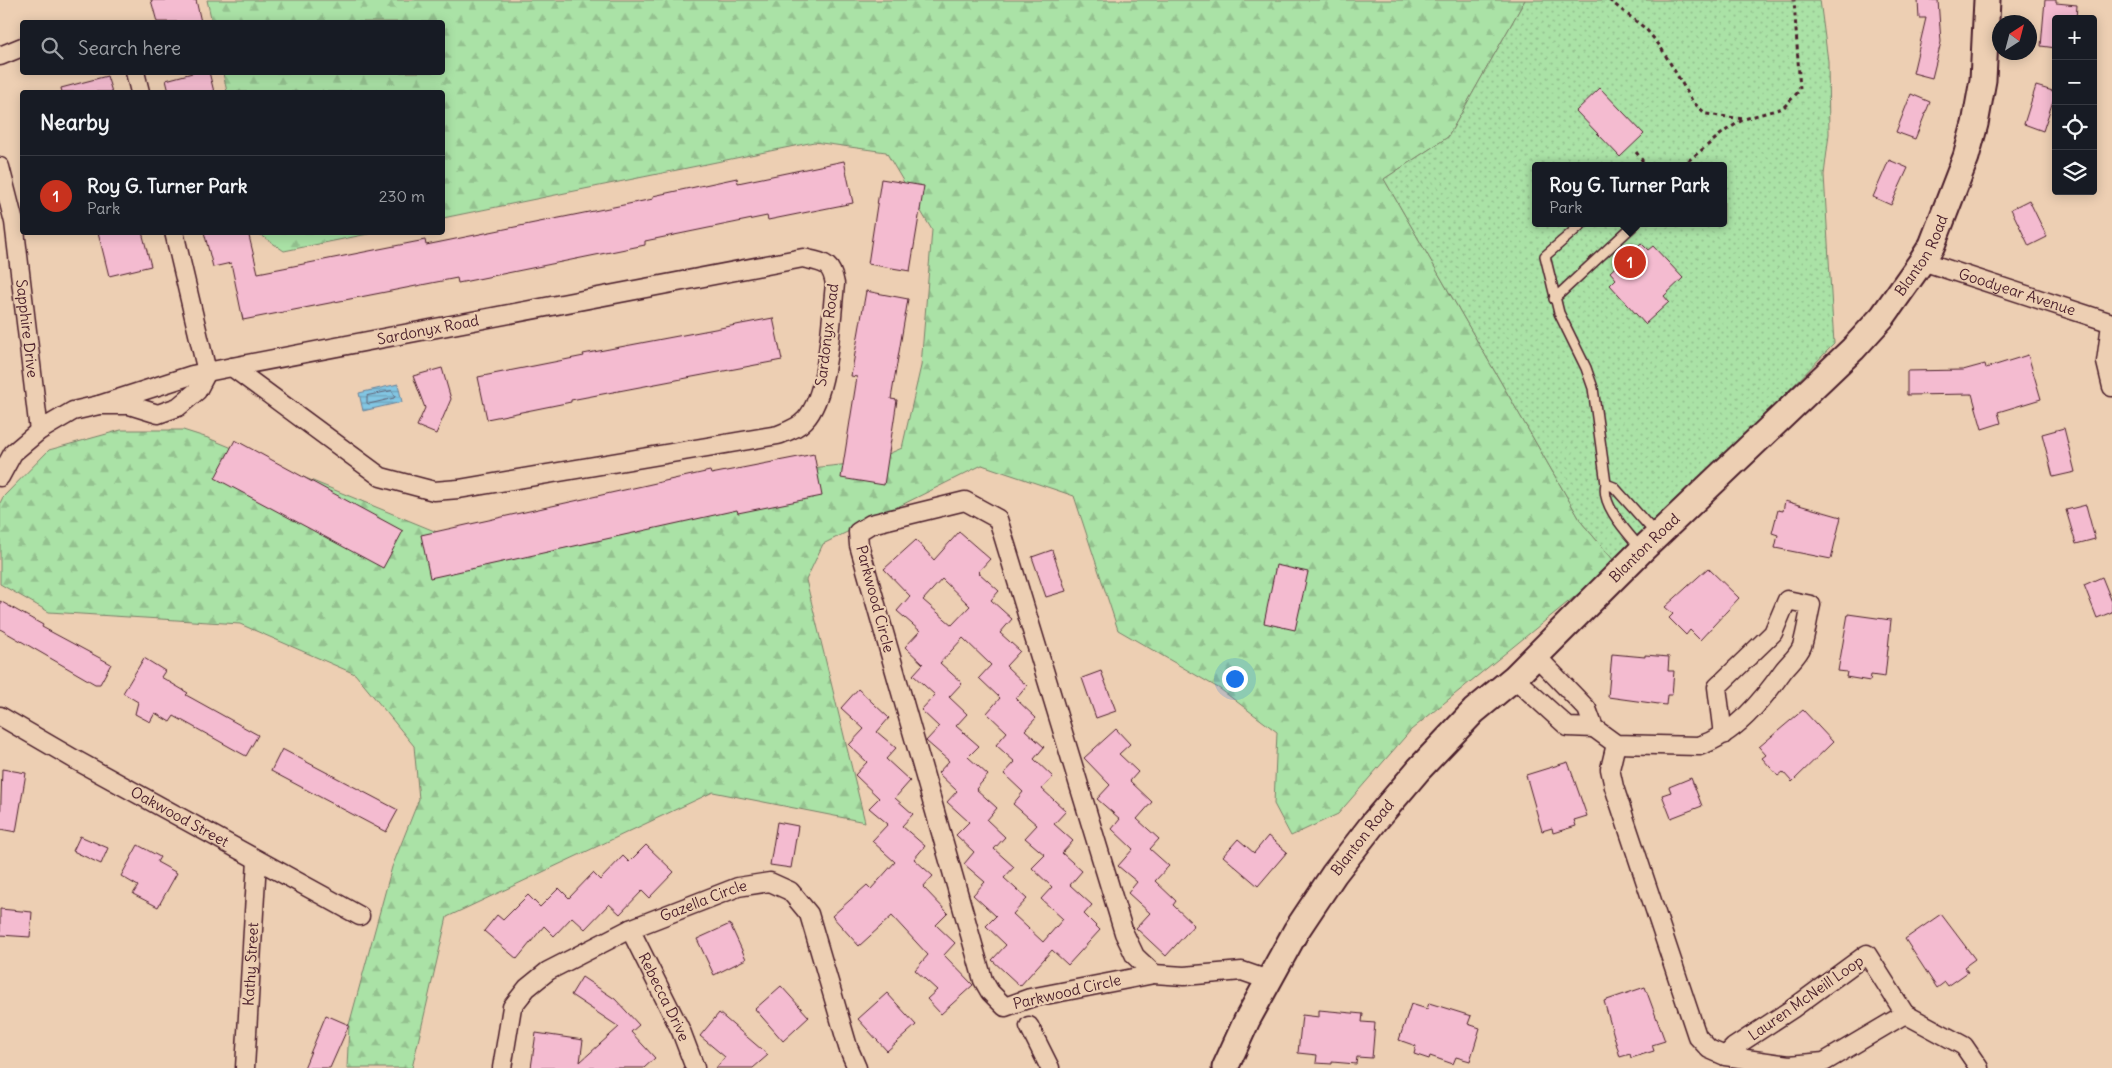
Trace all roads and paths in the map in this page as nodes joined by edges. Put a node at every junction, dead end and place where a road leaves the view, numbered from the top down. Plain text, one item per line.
1 (1609, 0) edge
2 (1794, 0) edge
3 (1986, 0) edge
4 (20, 48) edge
5 (0, 56) edge
6 (137, 75) edge
7 (140, 90) edge
8 (1744, 119) junction
9 (1636, 152) dead end
10 (1642, 162) edge
11 (1687, 162) edge
12 (0, 167) edge
13 (1578, 227) edge
14 (1632, 227) edge
15 (175, 235) edge
16 (1922, 261) junction
17 (1554, 299) junction
18 (2111, 323) edge
19 (232, 367) junction
20 (207, 372) junction
21 (2112, 387) edge
22 (99, 405) junction
23 (40, 431) junction
24 (7, 454) edge
25 (0, 478) edge
26 (1606, 484) junction
27 (1650, 543) junction
28 (1536, 656) junction
29 (1514, 678) junction
30 (0, 716) edge
31 (1594, 728) junction
32 (1723, 735) junction
33 (1616, 744) junction
34 (257, 860) junction
35 (360, 916) dead end
36 (630, 929) junction
37 (1154, 974) junction
38 (1268, 980) junction
39 (1905, 1014) junction
40 (1029, 1026) dead end
41 (1725, 1056) junction
42 (245, 1068) edge
43 (502, 1068) edge
44 (695, 1068) edge
45 (857, 1068) edge
46 (1050, 1068) edge
47 (1225, 1068) edge
48 (1979, 1068) edge

1 - 8 path
2 - 8 path
3 - 16 street, Blanton Road
4 - 5 street
6 - 7 street
8 - 11 path
9 - 10 path
12 - 23 street, Sapphire Drive
13 - 17 lane
14 - 17 lane
15 - 20 street
16 - 18 street, Goodyear Avenue
16 - 27 street, Blanton Road
17 - 26 lane
18 - 21 street
19 - 19 street, Sardonyx Road
19 - 20 street, Sardonyx Road
20 - 22 street, Sardonyx Road
20 - 22 street, Sardonyx Road
22 - 23 street, Sardonyx Road
23 - 24 street, Sardonyx Road
24 - 25 street, Sardonyx Road
26 - 27 lane
26 - 27 lane
27 - 28 street, Blanton Road
28 - 29 street, Blanton Road
28 - 31 street
29 - 31 street
29 - 38 street, Blanton Road
30 - 34 street, Oakwood Street
31 - 33 street
32 - 32 street
32 - 33 street
33 - 41 street, Lauren McNeill Loop
34 - 35 street, Oakwood Street
34 - 42 street, Kathy Street
36 - 43 street, Gazella Circle
36 - 44 street, Rebecca Drive
36 - 45 street, Gazella Circle
37 - 37 street, Parkwood Circle
37 - 38 street, Parkwood Circle
38 - 47 street, Blanton Road
39 - 41 street, Lauren McNeill Loop
39 - 41 street, Lauren McNeill Loop
39 - 48 street
40 - 46 street

